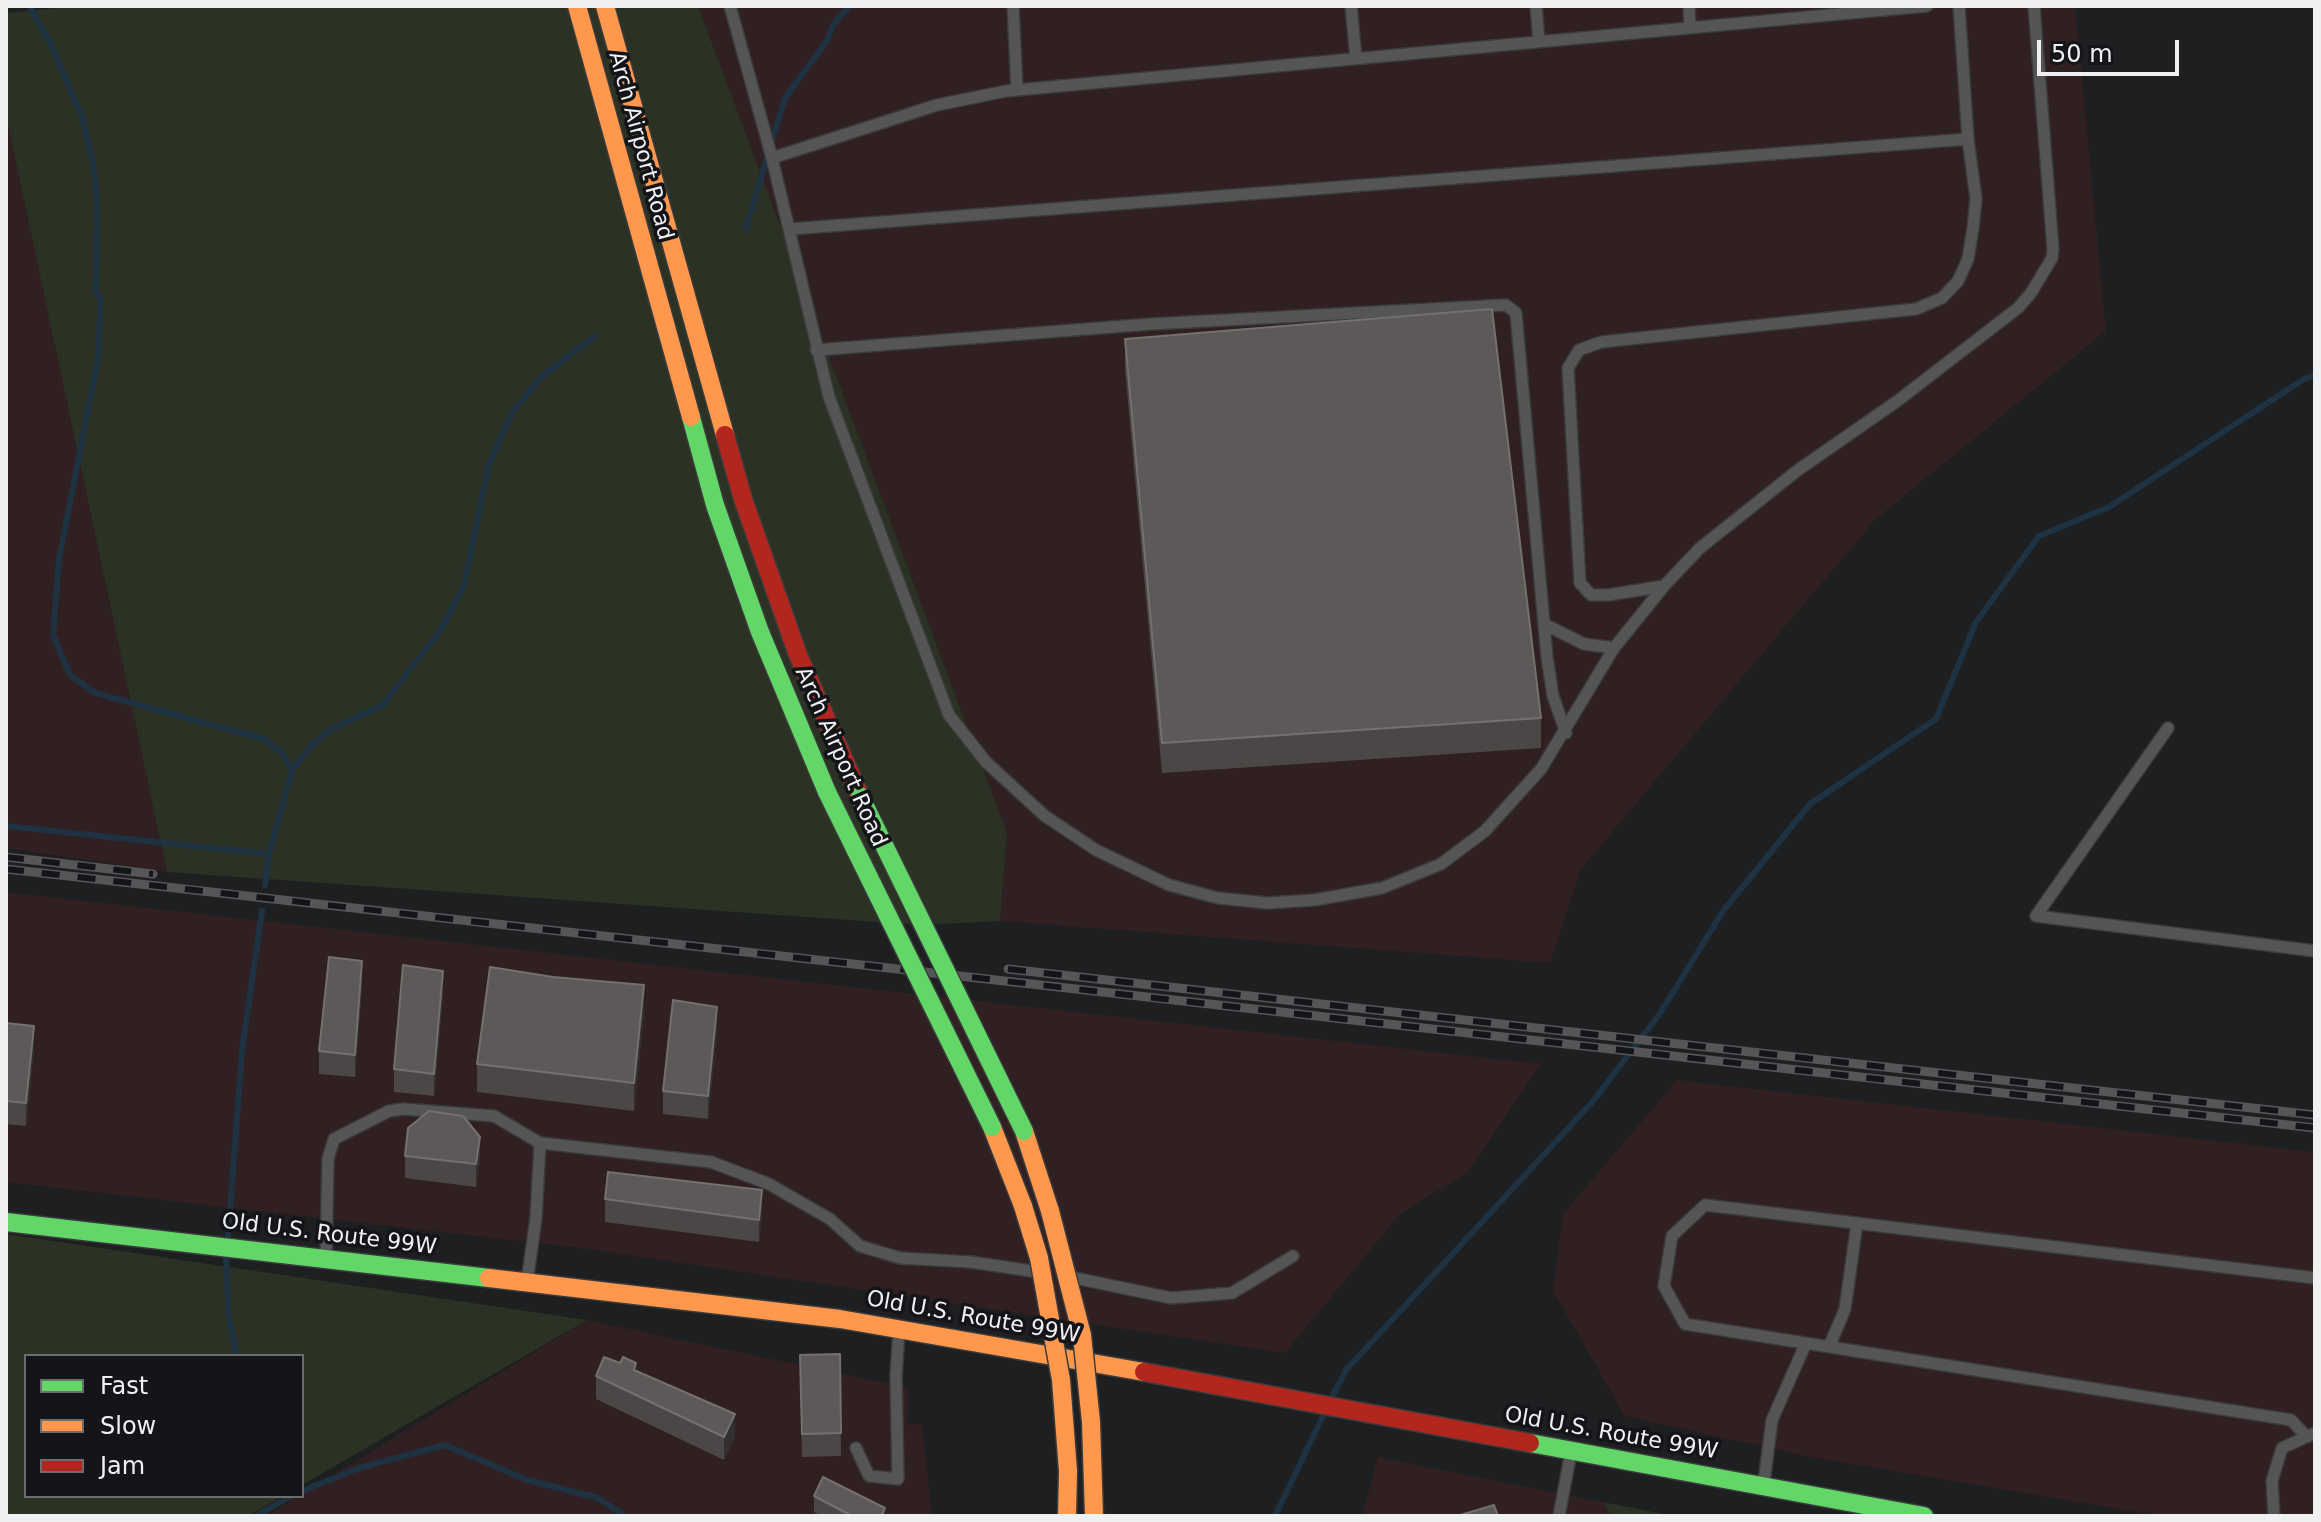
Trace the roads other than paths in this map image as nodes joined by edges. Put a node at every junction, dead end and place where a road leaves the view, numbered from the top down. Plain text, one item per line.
1 (577, 6) edge
2 (730, 6) edge
3 (1013, 6) edge
4 (1351, 6) edge
5 (1536, 6) edge
6 (1689, 6) edge
7 (1927, 6) edge
8 (1959, 6) edge
9 (2034, 6) edge
10 (607, 13) edge
11 (1690, 27) junction
12 (1539, 41) junction
13 (1356, 58) junction
14 (1017, 90) junction
15 (1968, 139) junction
16 (772, 158) junction
17 (790, 229) junction
18 (816, 350) junction
19 (1664, 586) junction
20 (1544, 624) junction
21 (1614, 648) junction
22 (2168, 728) dead end
23 (1566, 733) junction
24 (2315, 951) edge
25 (540, 1143) junction
26 (6, 1222) edge
27 (1857, 1223) junction
28 (1293, 1256) dead end
29 (326, 1259) junction
30 (2315, 1278) edge
31 (527, 1282) junction
32 (899, 1330) junction
33 (1806, 1343) junction
34 (1829, 1347) junction
35 (2311, 1435) edge
36 (856, 1448) dead end
37 (1571, 1451) junction
38 (1763, 1486) junction
39 (1067, 1516) edge
40 (1094, 1516) edge
41 (1559, 1516) edge
42 (1924, 1516) edge
43 (2274, 1516) edge

1 - 39 main road, Arch Airport Road, bridge
2 - 16 lane
3 - 14 lane
4 - 13 lane
5 - 12 lane
6 - 11 lane
7 - 11 lane
8 - 15 lane
9 - 19 lane
10 - 40 main road, Arch Airport Road, bridge
11 - 12 lane
12 - 13 lane
13 - 14 lane
14 - 16 lane
15 - 17 lane
15 - 19 lane
16 - 17 lane
17 - 18 lane
18 - 20 lane
18 - 23 lane
19 - 21 lane
20 - 21 lane
20 - 23 lane
21 - 23 lane
22 - 24 lane
25 - 28 lane
25 - 29 lane
25 - 31 lane
26 - 29 main road, Old U.S. Route 99W
27 - 30 lane
27 - 33 lane
27 - 34 lane
29 - 31 main road, Old U.S. Route 99W
31 - 32 main road, Old U.S. Route 99W
32 - 36 lane
32 - 37 main road, Old U.S. Route 99W
33 - 34 lane
33 - 38 lane
34 - 35 lane
35 - 43 lane
37 - 38 main road, Old U.S. Route 99W
37 - 41 lane
38 - 42 main road, Old U.S. Route 99W

